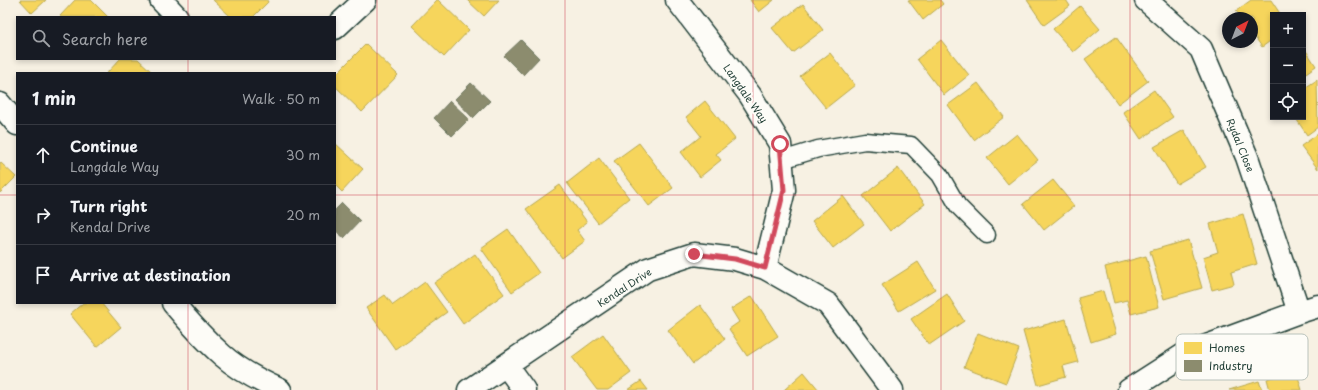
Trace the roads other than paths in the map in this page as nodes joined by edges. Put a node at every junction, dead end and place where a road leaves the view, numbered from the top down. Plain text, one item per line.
1 (161, 0) edge
2 (365, 0) edge
3 (677, 0) edge
4 (1146, 0) edge
5 (176, 16) edge
6 (336, 27) edge
7 (0, 104) edge
8 (16, 123) edge
9 (782, 160) junction
10 (987, 236) dead end
11 (765, 268) junction
12 (174, 304) edge
13 (1309, 309) edge
14 (1240, 334) edge
15 (1176, 360) edge
16 (506, 365) junction
17 (280, 390) edge
18 (469, 390) edge
19 (524, 390) edge
20 (892, 390) edge
21 (1129, 390) edge

1 - 5 street
2 - 6 street
3 - 9 street, Langdale Way
4 - 13 street, Rydal Close
7 - 8 street
9 - 10 lane
9 - 11 street, Langdale Way
11 - 16 street, Kendal Drive
11 - 20 street, Kendal Drive
12 - 17 street
13 - 14 street
15 - 21 street
16 - 18 street, Kendal Drive
16 - 19 street

